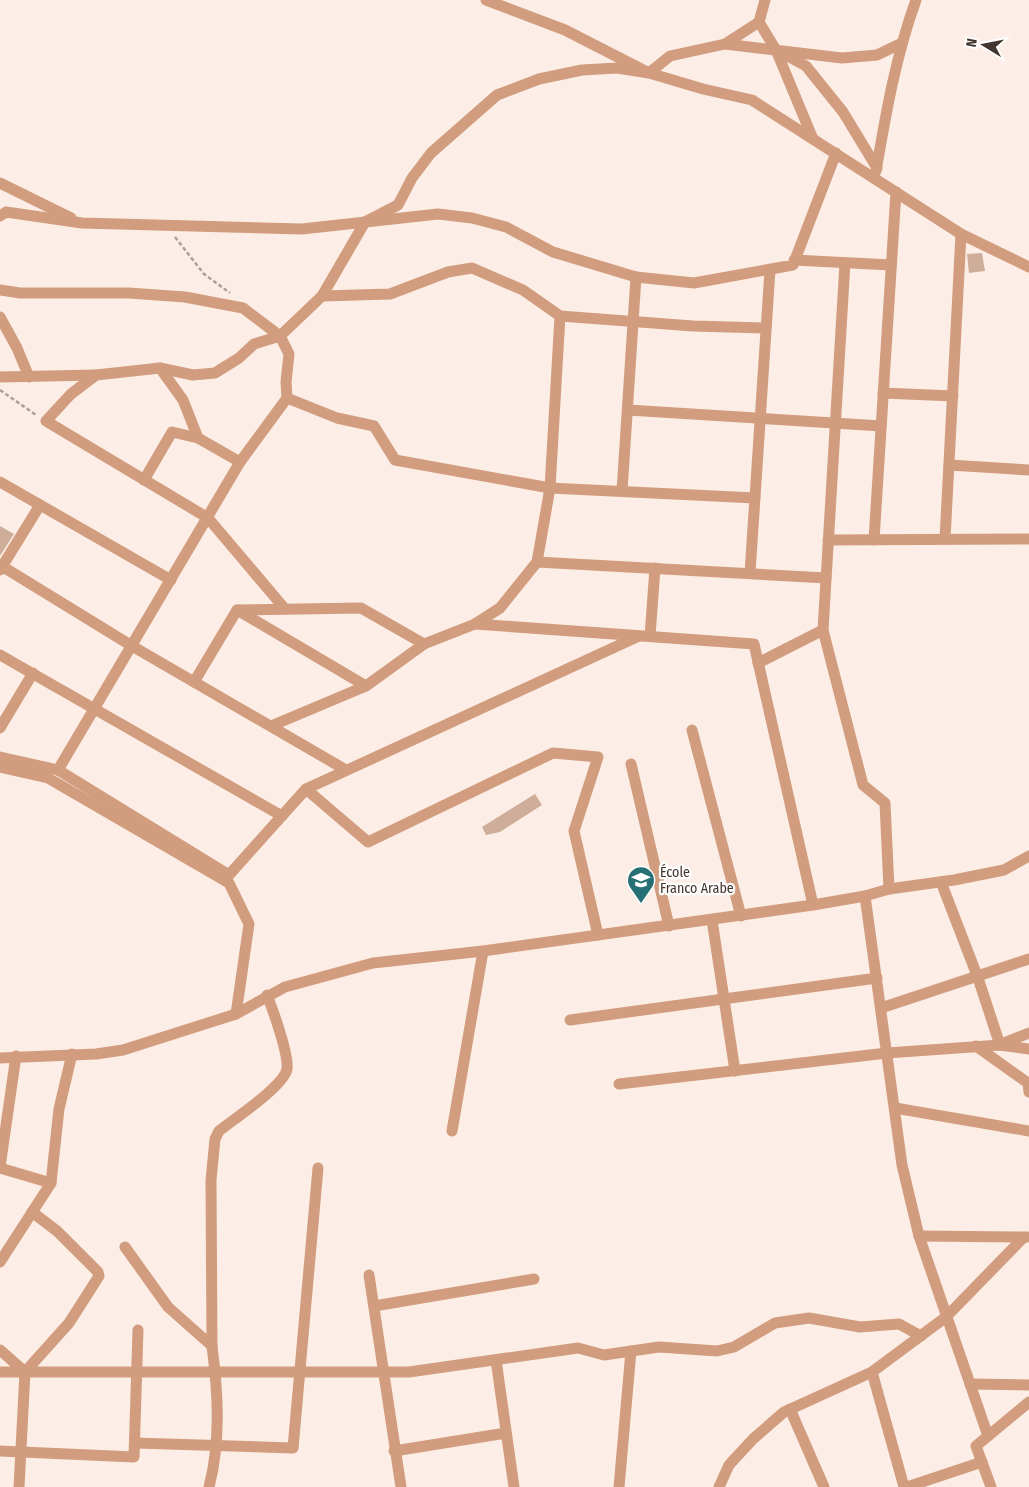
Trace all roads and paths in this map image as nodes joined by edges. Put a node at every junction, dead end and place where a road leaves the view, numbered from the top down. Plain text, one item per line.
1 (486, 0) edge
2 (765, 0) edge
3 (916, 0) edge
4 (759, 22) junction
5 (902, 43) junction
6 (725, 44) junction
7 (776, 50) junction
8 (649, 73) junction
9 (813, 139) junction
10 (836, 154) junction
11 (876, 173) junction
12 (0, 183) edge
13 (896, 192) junction
14 (0, 216) edge
15 (365, 222) junction
16 (82, 223) junction
17 (167, 225) junction
18 (961, 234) junction
19 (794, 260) junction
20 (845, 263) junction
21 (891, 265) junction
22 (1029, 267) edge
23 (770, 270) junction
24 (636, 277) junction
25 (0, 290) edge
26 (322, 296) junction
27 (243, 308) junction
28 (560, 316) junction
29 (0, 318) edge
30 (633, 322) junction
31 (766, 328) junction
32 (280, 336) junction
33 (160, 368) junction
34 (96, 375) junction
35 (0, 377) edge
36 (29, 377) junction
37 (0, 390) edge
38 (883, 393) junction
39 (952, 396) junction
40 (287, 398) junction
41 (628, 410) junction
42 (760, 420) junction
43 (46, 421) junction
44 (835, 424) junction
45 (881, 426) junction
46 (198, 438) junction
47 (240, 462) junction
48 (949, 465) junction
49 (1029, 470) edge
50 (144, 480) junction
51 (0, 482) edge
52 (550, 488) junction
53 (622, 491) junction
54 (755, 498) junction
55 (40, 505) junction
56 (208, 518) junction
57 (944, 539) junction
58 (1029, 539) edge
59 (828, 540) junction
60 (874, 540) junction
61 (537, 562) junction
62 (1, 568) edge
63 (655, 568) junction
64 (750, 573) junction
65 (826, 578) junction
66 (171, 580) junction
67 (284, 609) junction
68 (237, 610) junction
69 (475, 624) junction
70 (823, 630) junction
71 (645, 636) junction
72 (424, 644) junction
73 (132, 646) junction
74 (0, 654) edge
75 (758, 663) junction
76 (33, 673) junction
77 (194, 682) junction
78 (366, 686) junction
79 (94, 709) junction
80 (271, 726) junction
81 (0, 728) edge
82 (692, 730) dead end
83 (0, 757) edge
84 (631, 764) dead end
85 (0, 767) edge
86 (58, 770) junction
87 (346, 770) junction
88 (306, 789) junction
89 (282, 816) junction
90 (1029, 856) edge
91 (941, 882) junction
92 (889, 889) junction
93 (865, 896) junction
94 (813, 905) junction
95 (741, 916) junction
96 (712, 920) junction
97 (669, 926) junction
98 (598, 935) junction
99 (483, 951) junction
100 (1029, 959) edge
101 (877, 978) junction
102 (978, 978) junction
103 (267, 995) junction
104 (724, 999) junction
105 (881, 1008) junction
106 (236, 1014) junction
107 (570, 1020) dead end
108 (1029, 1033) edge
109 (1000, 1045) junction
110 (976, 1046) junction
111 (1029, 1049) edge
112 (887, 1053) junction
113 (72, 1054) junction
114 (16, 1056) junction
115 (0, 1058) edge
116 (735, 1071) junction
117 (619, 1084) dead end
118 (1029, 1092) edge
119 (896, 1108) junction
120 (452, 1130) dead end
121 (1029, 1131) edge
122 (0, 1168) edge
123 (318, 1168) dead end
124 (51, 1183) junction
125 (32, 1212) junction
126 (919, 1236) junction
127 (1027, 1237) edge
128 (125, 1247) dead end
129 (0, 1262) edge
130 (369, 1275) dead end
131 (534, 1278) dead end
132 (374, 1306) junction
133 (946, 1316) junction
134 (138, 1330) dead end
135 (921, 1336) junction
136 (212, 1346) junction
137 (0, 1350) edge
138 (631, 1351) junction
139 (496, 1360) junction
140 (0, 1372) edge
141 (25, 1372) junction
142 (137, 1372) junction
143 (300, 1372) junction
144 (383, 1372) junction
145 (872, 1372) junction
146 (216, 1373) junction
147 (970, 1384) junction
148 (1029, 1385) edge
149 (1029, 1402) edge
150 (790, 1409) junction
151 (506, 1433) junction
152 (988, 1436) junction
153 (135, 1443) junction
154 (218, 1445) junction
155 (0, 1451) edge
156 (394, 1451) junction
157 (21, 1452) junction
158 (982, 1462) junction
159 (19, 1487) edge
160 (209, 1487) edge
161 (401, 1487) edge
162 (514, 1487) edge
163 (619, 1487) edge
164 (719, 1487) edge
165 (824, 1487) edge
166 (906, 1487) edge
167 (990, 1487) edge

1 - 8 street
2 - 4 street
3 - 5 street
4 - 6 street
4 - 7 street
5 - 7 street
5 - 11 street
6 - 7 street
6 - 8 street
7 - 9 street
7 - 11 street
8 - 9 street
8 - 15 street
9 - 10 street
10 - 11 street
10 - 19 street
11 - 13 street
12 - 16 street
13 - 18 street
13 - 21 street
14 - 16 street
15 - 17 street
15 - 24 street
15 - 26 street
16 - 17 street
17 - 27 path
18 - 22 street
18 - 39 street
19 - 20 street
19 - 23 street
20 - 21 street
20 - 44 street
21 - 38 street
23 - 24 street
23 - 31 street
24 - 30 street
25 - 27 street
26 - 28 street
26 - 32 street
27 - 32 street
28 - 30 street
28 - 52 street
29 - 36 street
30 - 31 street
30 - 41 street
31 - 42 street
32 - 33 street
32 - 40 street
33 - 34 street
33 - 46 street
34 - 36 street
34 - 43 street
35 - 36 street
37 - 43 path
38 - 39 street
38 - 45 street
39 - 48 street
40 - 47 street
40 - 52 street
41 - 42 street
41 - 53 street
42 - 44 street
42 - 54 street
43 - 50 street
44 - 45 street
44 - 59 street
45 - 60 street
46 - 47 street
46 - 50 street
47 - 56 street
48 - 49 street
48 - 57 street
50 - 56 street
51 - 55 street
52 - 53 street
52 - 61 street
53 - 54 street
54 - 64 street
55 - 62 street
55 - 66 street
56 - 66 street
56 - 67 street
57 - 58 street
57 - 60 street
59 - 60 street
59 - 65 street
61 - 63 street
61 - 69 street
62 - 73 street
63 - 64 street
63 - 71 street
64 - 65 street
65 - 70 street
66 - 73 street
67 - 68 street
67 - 72 street
68 - 77 street
68 - 78 street
69 - 71 street
69 - 72 street
70 - 75 street
70 - 92 street
71 - 75 street
71 - 87 street
72 - 78 street
73 - 77 street
73 - 79 street
74 - 76 street
75 - 94 street
76 - 79 street
76 - 81 street
77 - 80 street
78 - 80 street
79 - 86 street
79 - 89 street
80 - 87 street
82 - 95 street
83 - 86 street
84 - 97 street
85 - 106 street
86 - 89 street
87 - 88 street
88 - 89 street
88 - 98 street
90 - 91 street
91 - 92 street
91 - 102 street
92 - 93 street
93 - 94 street
93 - 101 street
94 - 95 street
95 - 96 street
96 - 97 street
96 - 104 street
97 - 98 street
98 - 99 street
99 - 103 street
99 - 120 street
100 - 102 street
101 - 104 street
101 - 105 street
102 - 105 street
102 - 109 street
103 - 106 street
103 - 136 street
104 - 107 street
104 - 116 street
105 - 112 street
106 - 113 street
108 - 109 street
109 - 110 street
109 - 111 street
110 - 112 street
110 - 118 street
112 - 116 street
112 - 119 street
113 - 114 street
113 - 124 street
114 - 115 street
114 - 122 street
116 - 117 street
119 - 121 street
119 - 126 street
122 - 124 street
123 - 143 street
124 - 125 street
125 - 129 street
125 - 141 street
126 - 127 street
126 - 133 street
127 - 133 street
128 - 136 street
130 - 132 street
131 - 132 street
132 - 144 street
133 - 135 street
133 - 147 street
134 - 142 street
135 - 138 street
135 - 145 street
136 - 146 street
137 - 141 street
138 - 139 street
138 - 163 street
139 - 144 street
139 - 151 street
140 - 141 street
141 - 142 street
141 - 157 street
142 - 146 street
142 - 153 street
143 - 144 street
143 - 146 street
143 - 154 street
144 - 156 street
145 - 150 street
145 - 166 street
146 - 154 street
147 - 148 street
147 - 152 street
149 - 152 street
150 - 164 street
150 - 165 street
151 - 156 street
151 - 162 street
152 - 158 street
153 - 154 street
153 - 157 street
154 - 160 street
155 - 157 street
156 - 161 street
157 - 159 street
158 - 166 street
158 - 167 street

